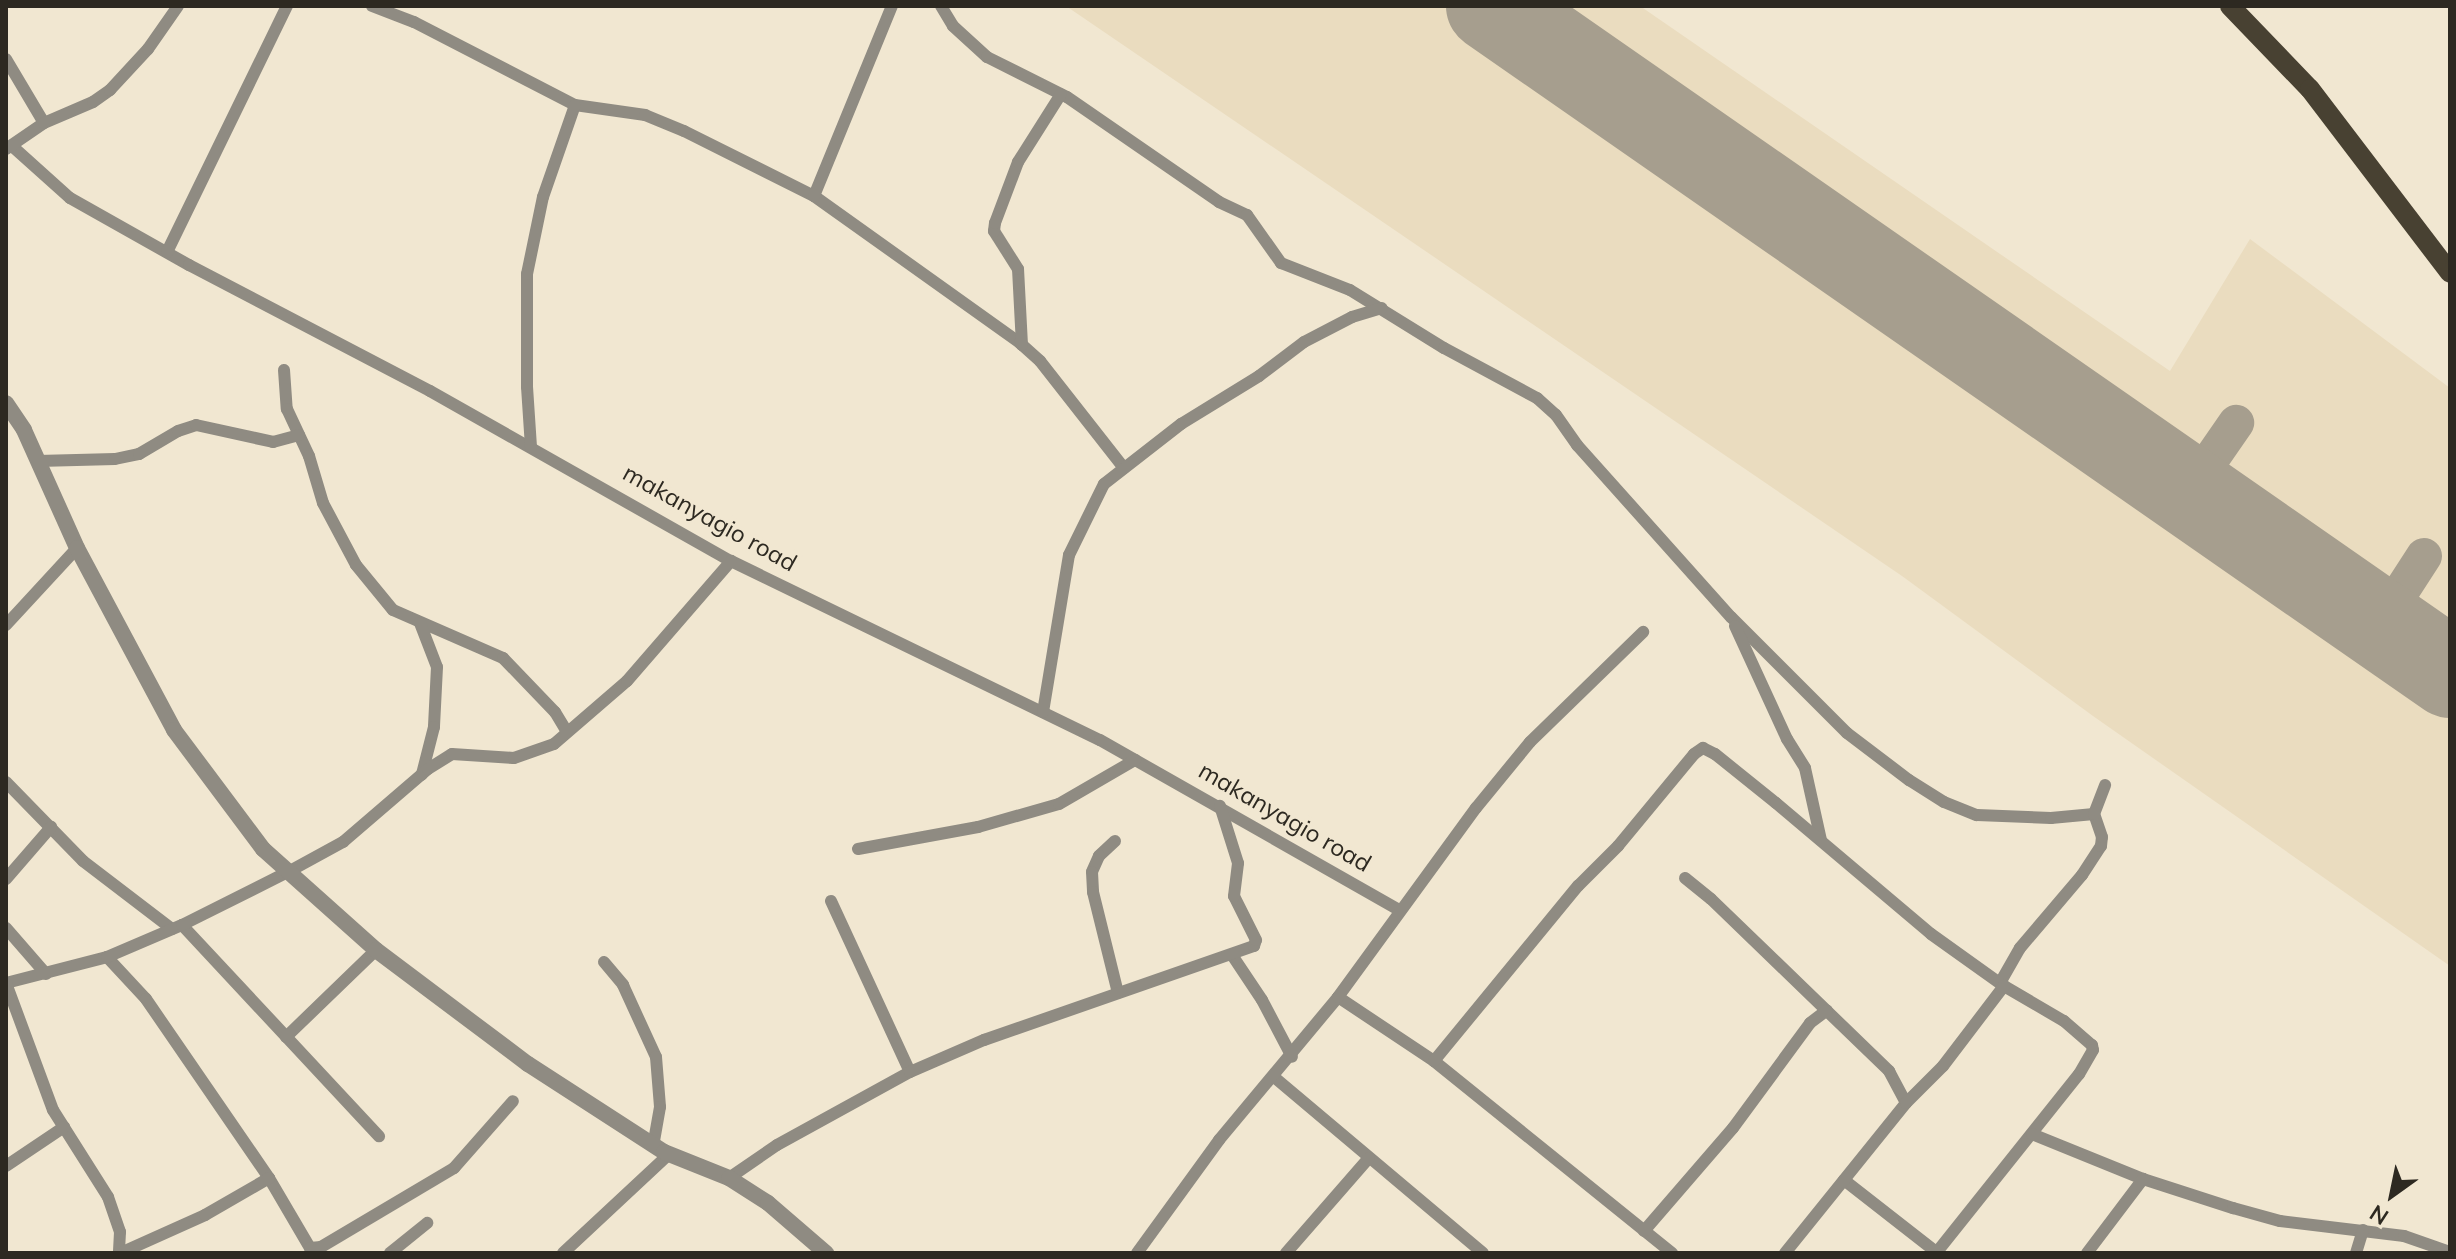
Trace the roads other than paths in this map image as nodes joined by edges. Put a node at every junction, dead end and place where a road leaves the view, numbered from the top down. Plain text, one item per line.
1 (178, 6) edge
2 (287, 6) edge
3 (372, 6) edge
4 (892, 6) edge
5 (941, 6) edge
6 (2230, 6) edge
7 (6, 59) edge
8 (1061, 94) junction
9 (575, 105) junction
10 (44, 123) junction
11 (9, 148) edge
12 (814, 196) junction
13 (167, 252) junction
14 (2450, 273) edge
15 (1382, 308) junction
16 (1022, 345) junction
17 (284, 370) dead end
18 (6, 403) edge
19 (299, 435) junction
20 (531, 447) junction
21 (38, 461) junction
22 (1124, 468) junction
23 (77, 548) junction
24 (731, 561) junction
25 (1731, 617) junction
26 (420, 623) junction
27 (6, 625) edge
28 (1643, 632) dead end
29 (1043, 712) junction
30 (567, 732) junction
31 (1135, 760) junction
32 (422, 774) junction
33 (6, 782) edge
34 (2105, 785) dead end
35 (1220, 806) junction
36 (2094, 814) junction
37 (51, 827) junction
38 (1821, 840) junction
39 (1115, 841) dead end
40 (858, 849) dead end
41 (288, 872) junction
42 (1685, 878) dead end
43 (6, 879) edge
44 (831, 901) dead end
45 (1399, 910) junction
46 (177, 927) junction
47 (6, 928) edge
48 (376, 950) junction
49 (1232, 955) junction
50 (107, 957) junction
51 (604, 962) dead end
52 (46, 974) junction
53 (6, 983) edge
54 (2002, 985) junction
55 (1118, 993) junction
56 (1338, 997) junction
57 (1827, 1010) junction
58 (286, 1037) junction
59 (1292, 1057) junction
60 (1434, 1061) junction
61 (910, 1072) junction
62 (1274, 1077) junction
63 (513, 1101) dead end
64 (1906, 1103) junction
65 (64, 1127) junction
66 (2032, 1134) junction
67 (379, 1136) dead end
68 (653, 1145) junction
69 (669, 1154) junction
70 (1369, 1158) junction
71 (6, 1166) edge
72 (269, 1178) junction
73 (729, 1178) junction
74 (2143, 1179) junction
75 (1844, 1180) junction
76 (427, 1223) dead end
77 (2363, 1230) junction
78 (1644, 1231) junction
79 (123, 1251) edge
80 (1290, 1251) edge
81 (2444, 1251) edge
82 (390, 1253) edge
83 (563, 1253) edge
84 (826, 1253) edge
85 (1137, 1253) edge
86 (1483, 1253) edge
87 (1672, 1253) edge
88 (1785, 1253) edge
89 (1936, 1253) edge
90 (2087, 1253) edge
91 (2356, 1253) edge

1 - 10 street, makanyagio road
2 - 13 street
3 - 9 street
4 - 12 street
5 - 8 street
6 - 14 main road
7 - 10 street
8 - 15 street
8 - 16 street
9 - 12 street
9 - 20 street
10 - 11 street, makanyagio road
11 - 13 street, makanyagio road
12 - 16 street
13 - 20 street, makanyagio road
15 - 22 street
15 - 25 street
16 - 22 street
17 - 19 street
18 - 21 street
19 - 21 street
19 - 26 street
20 - 24 street, makanyagio road
21 - 23 street
22 - 29 street
23 - 27 street
23 - 41 street
24 - 29 street, makanyagio road
24 - 30 street
25 - 36 street
25 - 38 street
26 - 30 street
26 - 32 street
28 - 45 street
29 - 31 street, makanyagio road
30 - 32 street
31 - 35 street, makanyagio road
31 - 40 street
32 - 41 street
33 - 37 street
34 - 36 street
35 - 45 street, makanyagio road
35 - 49 street
36 - 54 street
37 - 43 street
37 - 46 street
38 - 54 street
38 - 60 street
39 - 55 street
41 - 46 street
41 - 48 street
42 - 57 street
44 - 61 street
45 - 56 street
46 - 50 street
46 - 58 street
47 - 52 street
48 - 58 street
48 - 68 street
49 - 55 street
49 - 59 street
50 - 52 street
50 - 72 street
51 - 68 street
52 - 53 street
53 - 65 street
54 - 64 street
54 - 66 street
55 - 61 street
56 - 59 street
56 - 60 street
57 - 64 street
57 - 78 street
58 - 67 street
59 - 62 street
60 - 78 street
61 - 73 street
62 - 70 street
62 - 85 street
63 - 72 street
64 - 75 street
65 - 71 street
65 - 79 street
66 - 74 street
66 - 89 street
68 - 69 street
69 - 73 street
69 - 83 street
70 - 80 street
70 - 86 street
72 - 79 street
73 - 84 street
74 - 77 street
74 - 90 street
75 - 88 street
75 - 89 street
76 - 82 street
77 - 81 street
77 - 91 street
78 - 87 street

